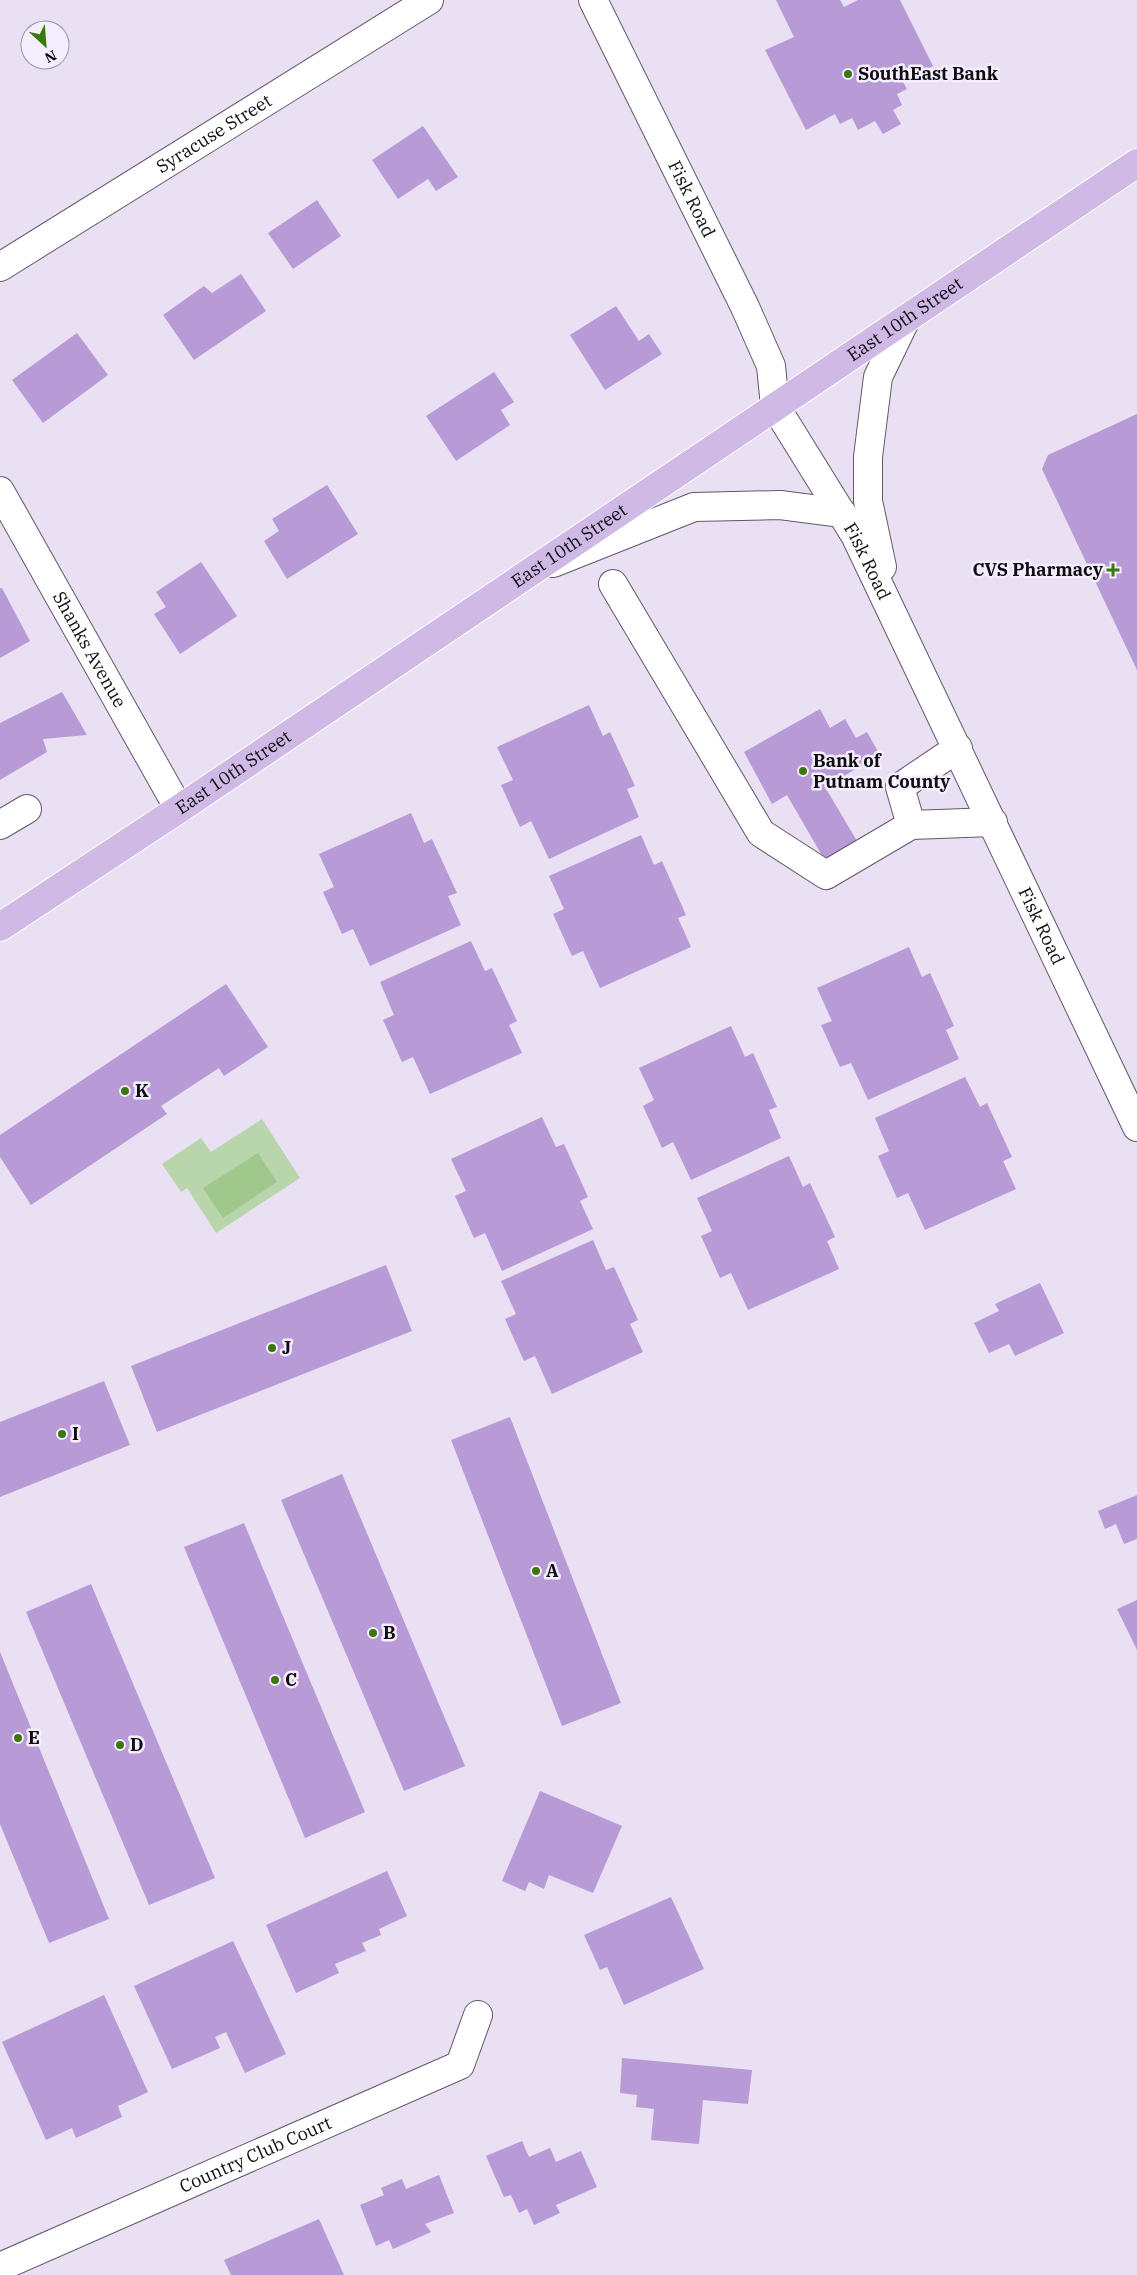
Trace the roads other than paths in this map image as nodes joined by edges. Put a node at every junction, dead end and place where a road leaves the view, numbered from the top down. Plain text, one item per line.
1 (429, 0) edge
2 (593, 0) edge
3 (1137, 163) edge
4 (0, 267) edge
5 (906, 319) junction
6 (776, 406) junction
7 (0, 492) edge
8 (842, 514) junction
9 (529, 573) junction
10 (613, 584) dead end
11 (891, 610) junction
12 (958, 748) junction
13 (27, 809) dead end
14 (179, 809) junction
15 (993, 822) junction
16 (0, 825) edge
17 (911, 825) junction
18 (0, 927) edge
19 (1137, 1127) edge
20 (478, 2015) dead end
21 (0, 2267) edge

1 - 4 street, Syracuse Street
2 - 6 street, Fisk Road
3 - 5 main road, East 10th Street
5 - 6 main road, East 10th Street
5 - 11 street
6 - 8 street, Fisk Road
6 - 9 main road, East 10th Street
7 - 14 street, Shanks Avenue
8 - 9 street
8 - 11 street, Fisk Road
9 - 14 main road, East 10th Street
10 - 17 street
11 - 12 street, Fisk Road
12 - 15 street, Fisk Road
12 - 17 street
13 - 16 street
14 - 18 main road, East 10th Street
15 - 17 street
15 - 19 street, Fisk Road
20 - 21 street, Country Club Court

